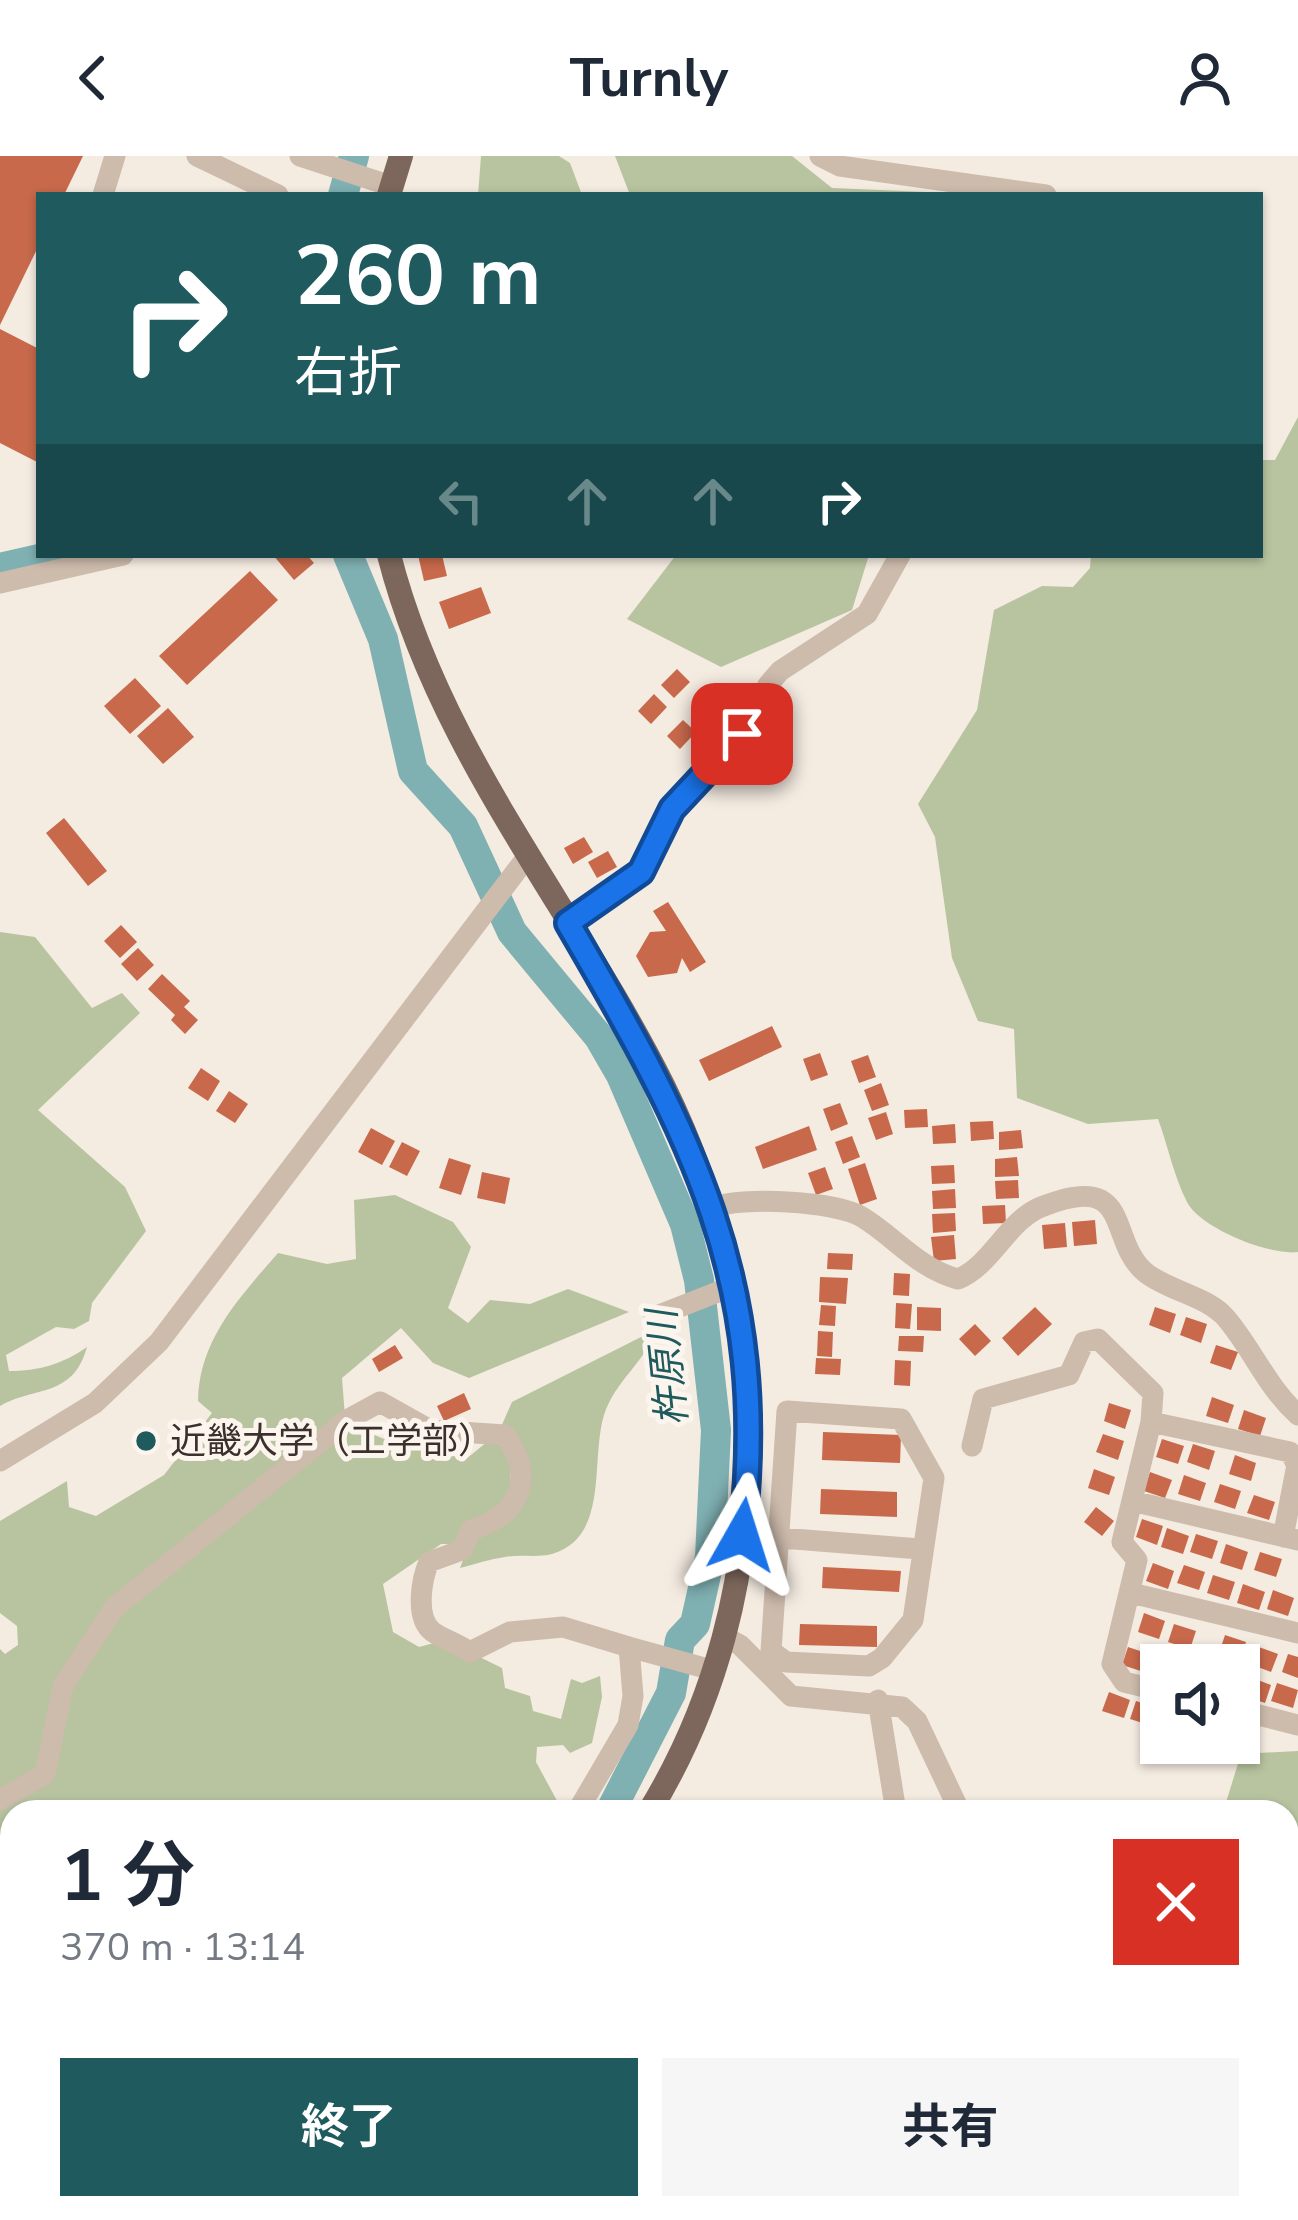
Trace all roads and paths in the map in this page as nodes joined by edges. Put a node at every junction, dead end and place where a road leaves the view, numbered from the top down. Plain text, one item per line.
1 (115, 156) edge
2 (197, 156) edge
3 (300, 156) edge
4 (401, 156) edge
5 (820, 156) edge
6 (383, 186) edge
7 (104, 192) edge
8 (272, 192) edge
9 (1025, 192) edge
10 (110, 558) edge
11 (390, 558) edge
12 (898, 558) edge
13 (0, 583) edge
14 (527, 856) junction
15 (568, 923) junction
16 (712, 1208) junction
17 (721, 1289) junction
18 (665, 1312) dead end
19 (1298, 1415) edge
20 (1151, 1422) junction
21 (972, 1446) dead end
22 (0, 1461) edge
23 (1132, 1502) junction
24 (742, 1535) junction
25 (778, 1539) junction
26 (1291, 1539) edge
27 (920, 1549) junction
28 (1131, 1593) junction
29 (1298, 1633) edge
30 (723, 1636) junction
31 (640, 1650) junction
32 (700, 1667) junction
33 (1140, 1686) edge
34 (878, 1700) junction
35 (1260, 1715) edge
36 (1298, 1725) edge
37 (0, 1800) edge
38 (585, 1800) edge
39 (655, 1800) edge
40 (894, 1800) edge
41 (954, 1800) edge

1 - 7 street
2 - 8 street
3 - 6 street
4 - 6 main road
5 - 9 street
10 - 13 street
11 - 14 main road
12 - 15 street
14 - 15 main road
14 - 22 street
15 - 16 main road
16 - 17 main road
16 - 19 street
17 - 18 street
17 - 24 main road
20 - 21 street
20 - 23 street
20 - 26 street
23 - 26 street
23 - 28 street
24 - 25 street
24 - 30 main road
25 - 27 street
25 - 27 street
25 - 27 street
28 - 29 street
28 - 33 street
30 - 32 main road
30 - 34 street
31 - 32 street
31 - 37 street
31 - 38 street
32 - 39 main road
34 - 40 street
34 - 41 street
35 - 36 street

